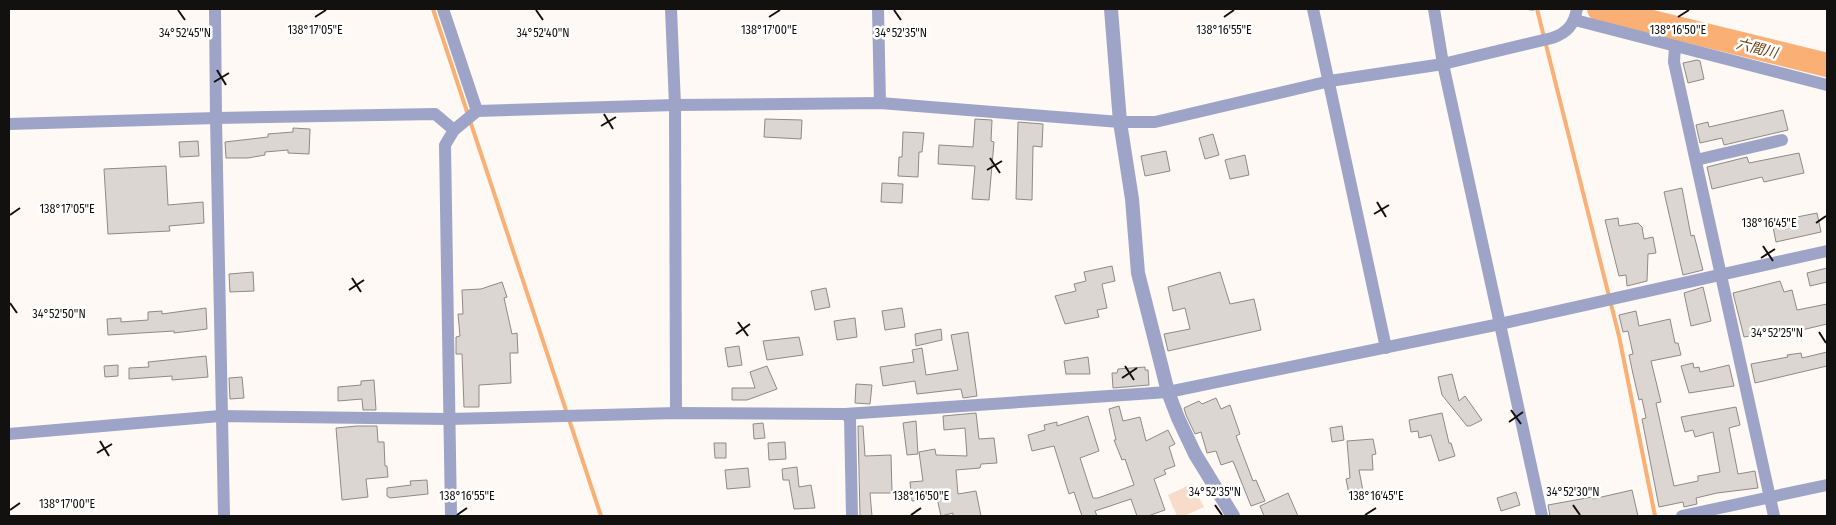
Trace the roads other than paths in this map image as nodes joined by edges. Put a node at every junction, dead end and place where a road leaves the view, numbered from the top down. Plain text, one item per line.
1 (215, 9) edge
2 (443, 9) edge
3 (671, 9) edge
4 (878, 9) edge
5 (1111, 9) edge
6 (1313, 9) edge
7 (1434, 9) edge
8 (1576, 13) edge
9 (1675, 46) junction
10 (1443, 64) junction
11 (1330, 81) junction
12 (1827, 85) edge
13 (880, 103) junction
14 (675, 105) junction
15 (477, 111) junction
16 (216, 118) junction
17 (1120, 122) junction
18 (9, 124) edge
19 (454, 130) junction
20 (1782, 140) dead end
21 (1696, 160) junction
22 (1827, 251) edge
23 (1720, 274) junction
24 (1500, 324) junction
25 (1386, 348) junction
26 (1168, 392) junction
27 (676, 413) junction
28 (845, 414) junction
29 (220, 416) junction
30 (449, 419) junction
31 (9, 434) edge
32 (1827, 484) edge
33 (1770, 497) junction
34 (224, 516) edge
35 (451, 516) edge
36 (852, 516) edge
37 (1233, 516) edge
38 (1542, 516) edge
39 (1682, 516) edge
40 (1774, 516) edge

1 - 16 street
2 - 15 street
3 - 14 street
4 - 13 street
5 - 17 street
6 - 11 street
7 - 10 street
8 - 9 street
8 - 10 street
9 - 12 street
9 - 21 street
10 - 11 street
10 - 24 street
11 - 17 street
11 - 25 street
13 - 14 street
13 - 17 street
14 - 15 street
14 - 27 street
15 - 19 street
16 - 18 street
16 - 19 street
16 - 29 street
17 - 26 street
19 - 30 street
20 - 21 street
21 - 23 street
22 - 23 street
23 - 24 street
23 - 33 street
24 - 25 street
24 - 38 street
25 - 26 street
26 - 28 street
26 - 37 street
27 - 28 street
27 - 30 street
28 - 36 street
29 - 30 street
29 - 31 street
29 - 34 street
30 - 35 street
32 - 33 street
33 - 39 street
33 - 40 street

